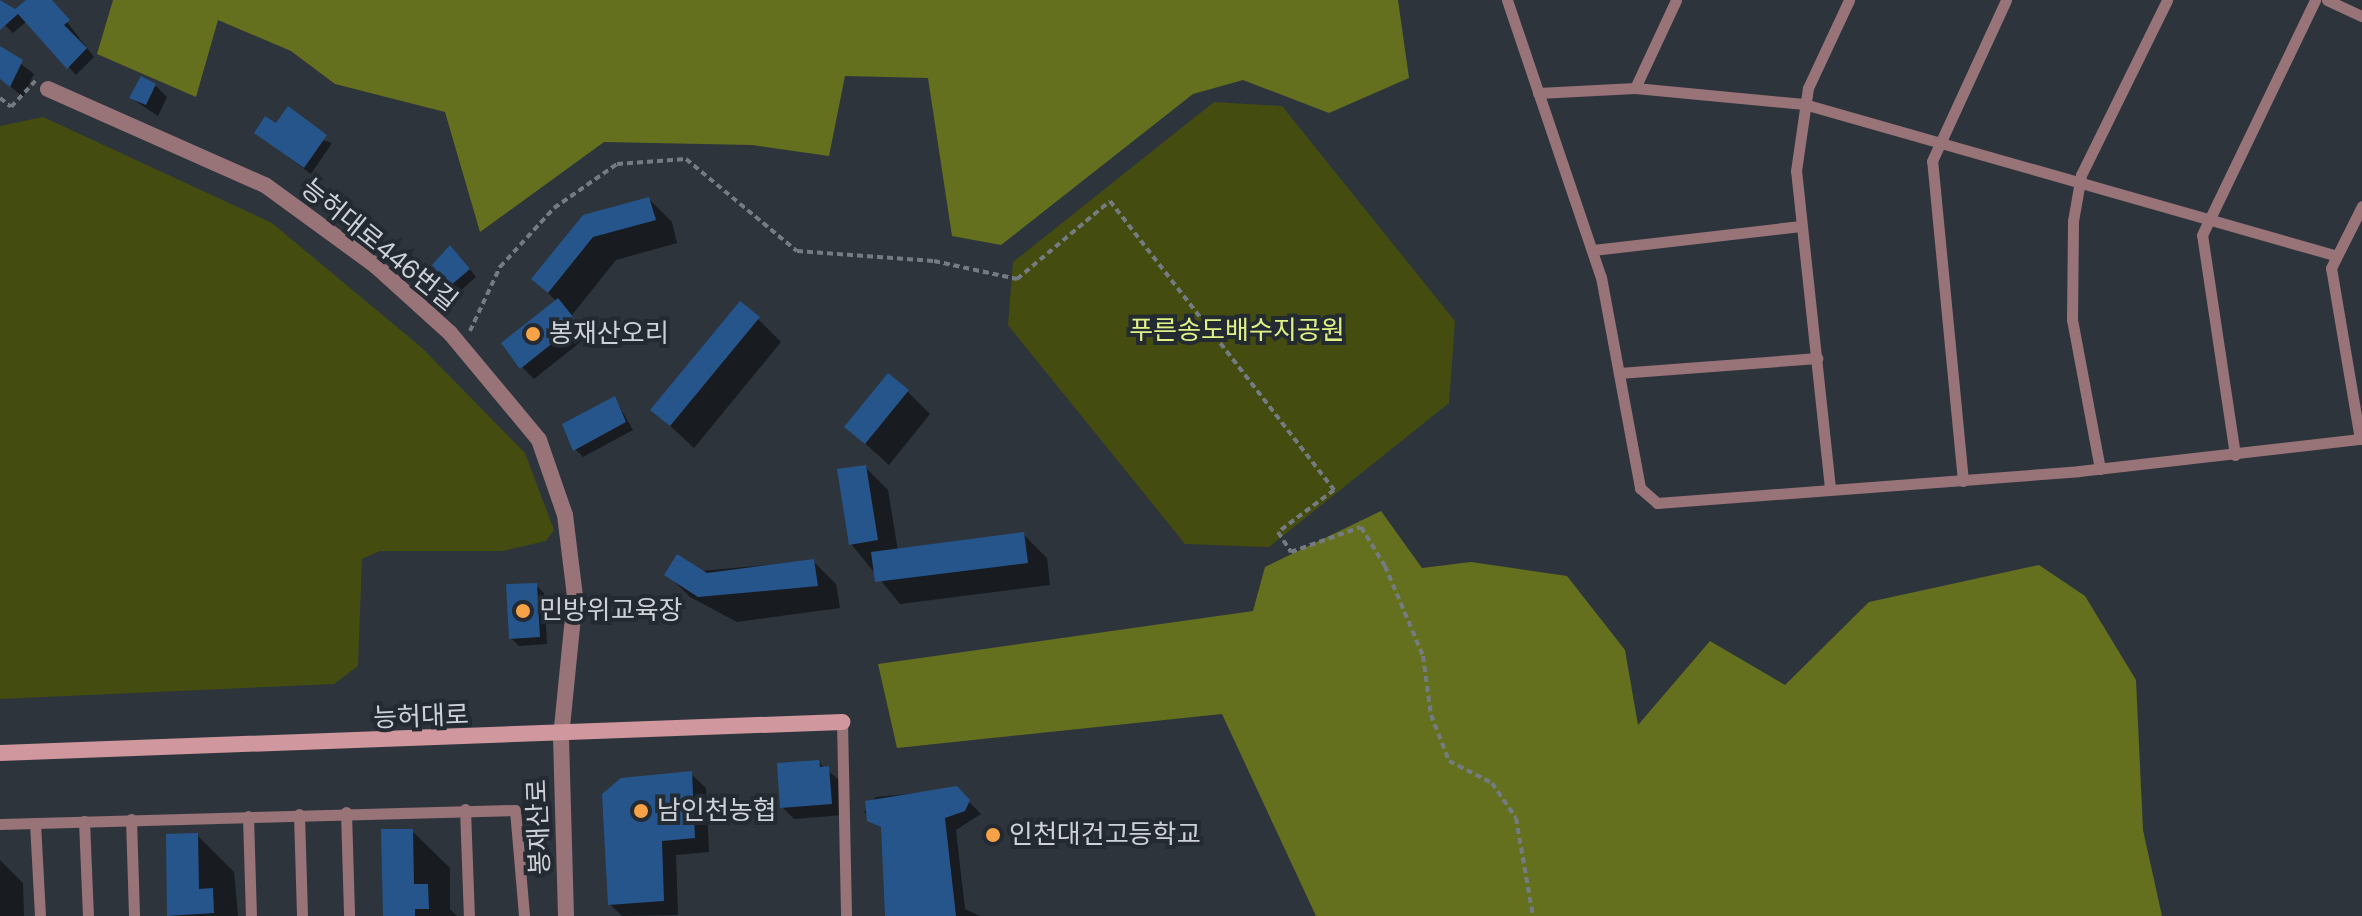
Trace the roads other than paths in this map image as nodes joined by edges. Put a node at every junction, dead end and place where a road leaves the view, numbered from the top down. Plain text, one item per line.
1 (1507, 0) edge
2 (1676, 0) edge
3 (1849, 0) edge
4 (2006, 0) edge
5 (2167, 0) edge
6 (2315, 0) edge
7 (2327, 0) edge
8 (2362, 16) edge
9 (1635, 88) junction
10 (48, 89) dead end
11 (1538, 93) junction
12 (1804, 104) junction
13 (1941, 141) junction
14 (2080, 184) junction
15 (2362, 206) edge
16 (2206, 224) junction
17 (1799, 226) junction
18 (1593, 250) junction
19 (2334, 255) junction
20 (1817, 358) junction
21 (1619, 373) junction
22 (2361, 439) edge
23 (2235, 455) junction
24 (2100, 469) junction
25 (1963, 481) junction
26 (1830, 488) junction
27 (842, 722) joint
28 (561, 737) junction
29 (0, 753) edge
30 (465, 809) junction
31 (346, 812) junction
32 (299, 814) junction
33 (248, 816) junction
34 (131, 819) junction
35 (84, 821) junction
36 (35, 823) junction
37 (0, 824) edge
38 (40, 916) edge
39 (88, 916) edge
40 (134, 916) edge
41 (251, 916) edge
42 (302, 916) edge
43 (349, 916) edge
44 (469, 916) edge
45 (524, 916) edge
46 (566, 916) edge
47 (846, 916) edge

1 - 11 lane
2 - 9 lane
3 - 12 lane
4 - 13 lane
5 - 14 lane
6 - 16 lane
7 - 8 lane
9 - 11 lane
9 - 12 lane
10 - 28 street, 능허대로446번길
11 - 18 lane
12 - 13 lane
12 - 17 lane
13 - 14 lane
13 - 25 lane
14 - 16 lane
14 - 24 lane
15 - 19 lane
16 - 19 lane
16 - 23 lane
17 - 18 lane
17 - 20 lane
18 - 21 lane
19 - 22 lane
20 - 21 lane
20 - 26 lane
21 - 26 lane
22 - 23 lane
23 - 24 lane
24 - 25 lane
25 - 26 lane
27 - 28 main road, 능허대로
27 - 47 lane
28 - 29 main road, 능허대로
28 - 46 street, 봉재산로
30 - 31 lane
30 - 44 lane
30 - 45 lane
31 - 32 lane
31 - 43 lane
32 - 33 lane
32 - 42 lane
33 - 34 lane
33 - 41 lane
34 - 35 lane
34 - 40 lane
35 - 36 lane
35 - 39 lane
36 - 37 lane
36 - 38 lane

